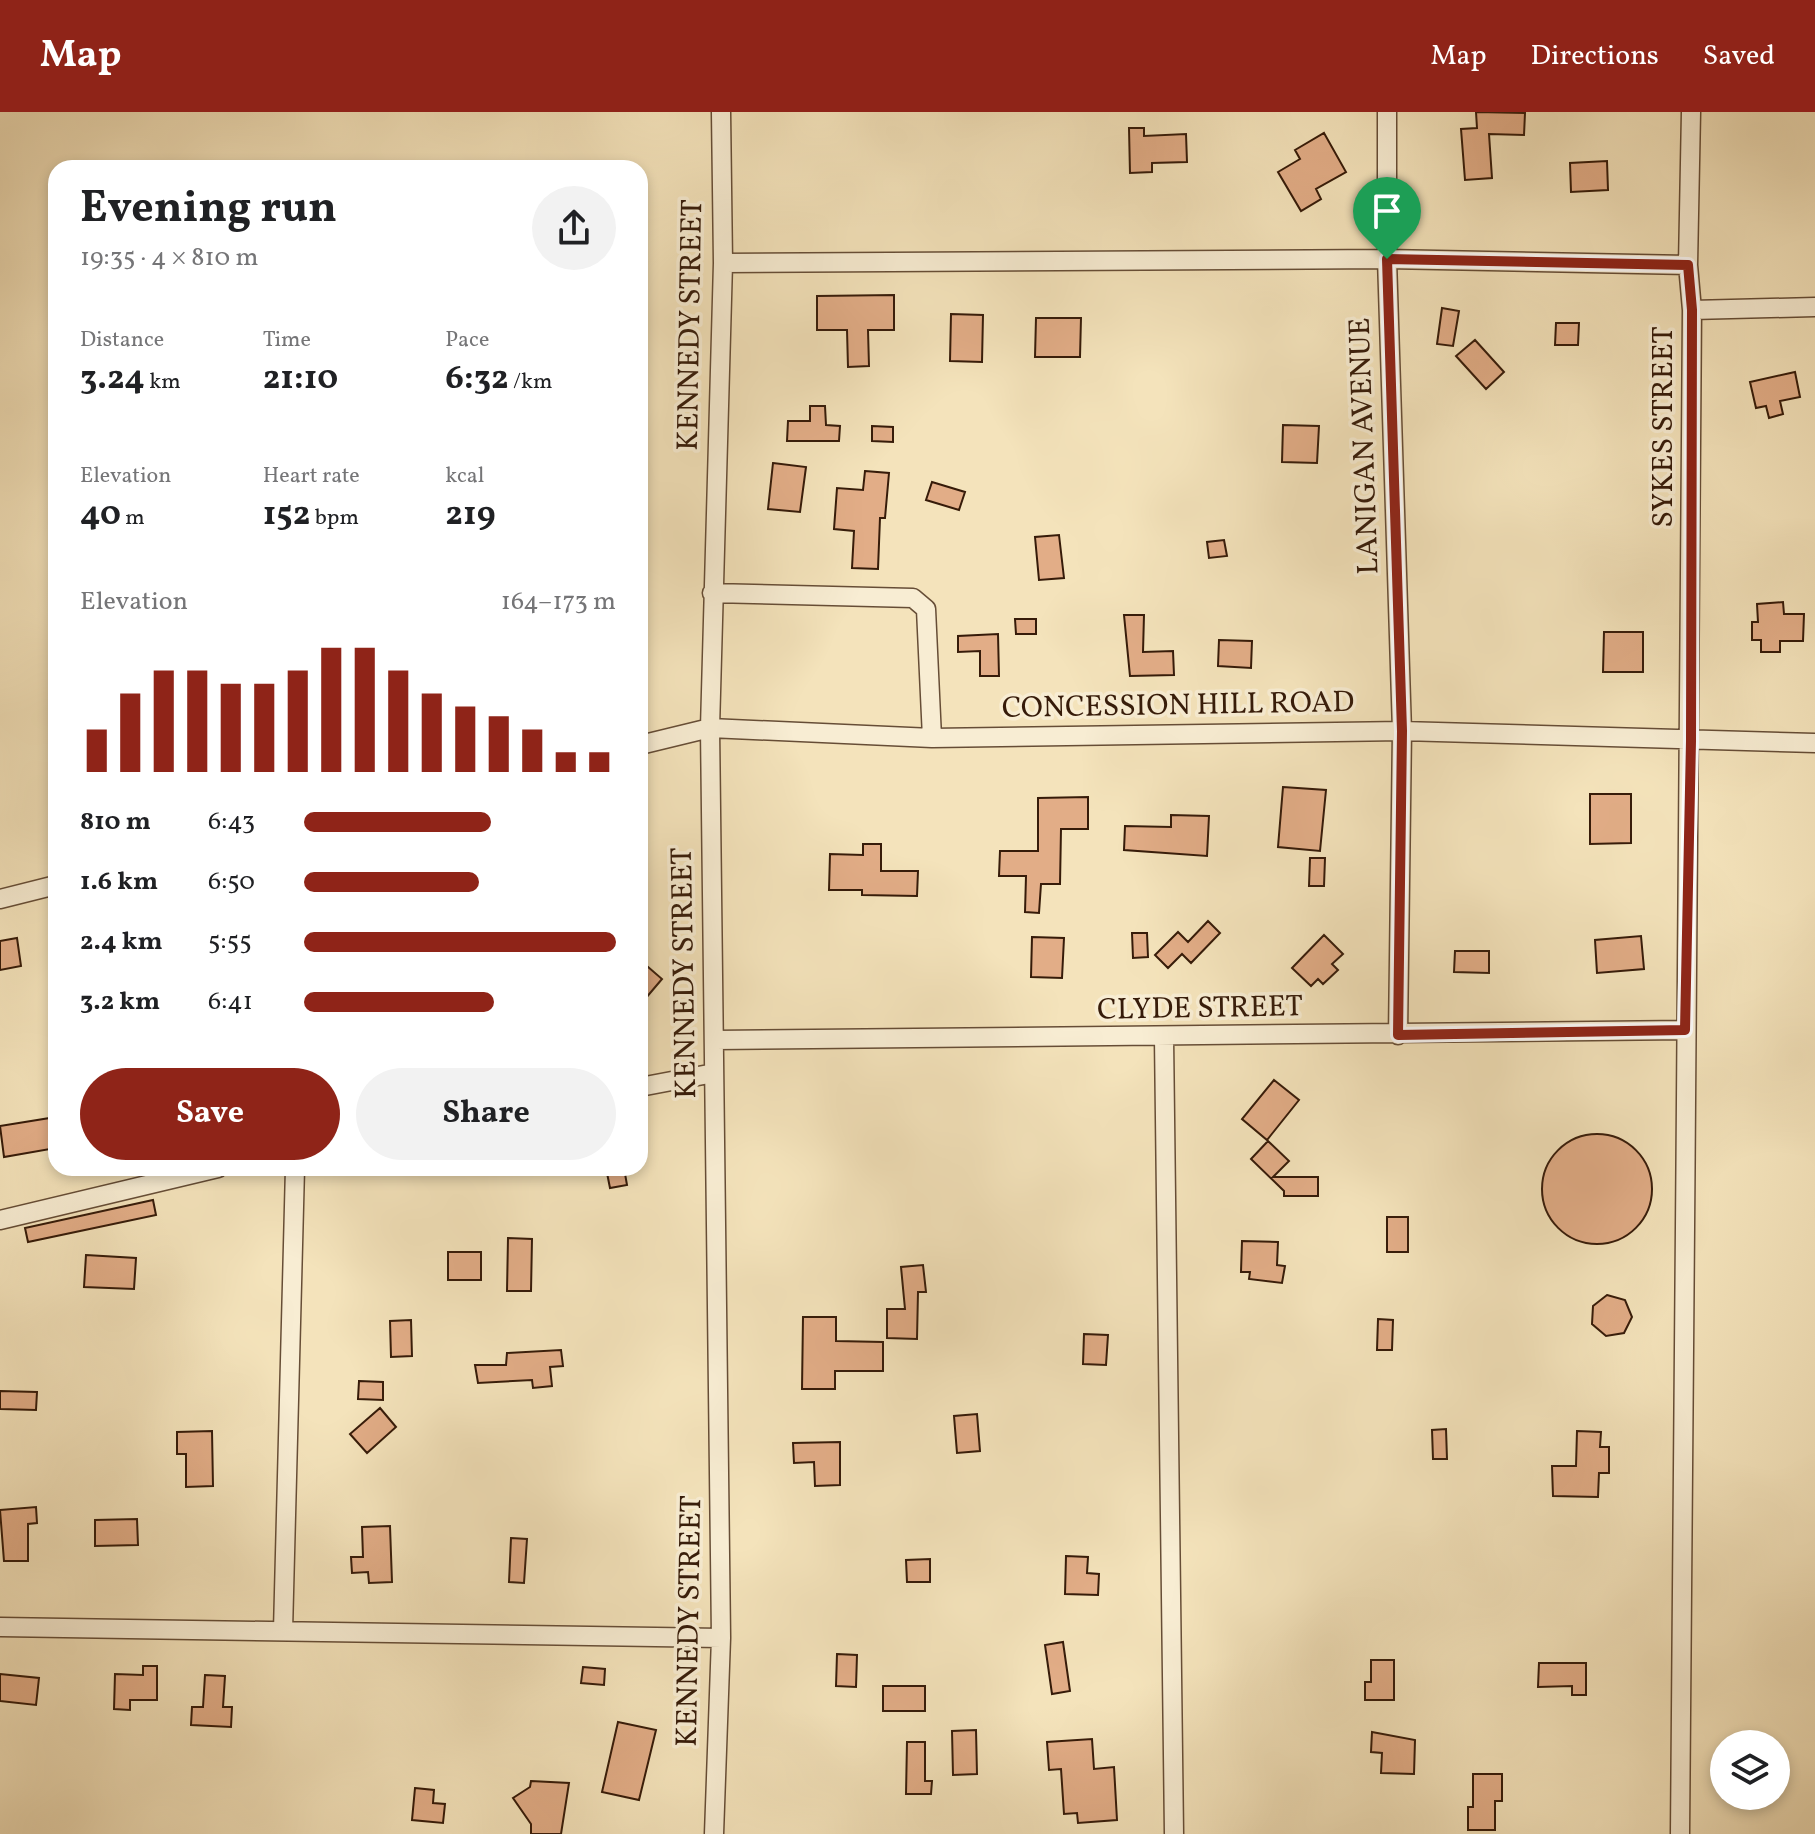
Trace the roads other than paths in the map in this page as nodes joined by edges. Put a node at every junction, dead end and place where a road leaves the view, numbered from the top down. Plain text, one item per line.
1 (721, 112) edge
2 (1387, 112) edge
3 (1691, 112) edge
4 (1387, 259) junction
5 (723, 263) junction
6 (1688, 265) junction
7 (1815, 307) edge
8 (1692, 310) junction
9 (712, 593) junction
10 (710, 728) junction
11 (1402, 731) junction
12 (932, 738) junction
13 (1691, 741) junction
14 (648, 743) edge
15 (1815, 743) edge
16 (48, 887) edge
17 (0, 899) edge
18 (1685, 1030) junction
19 (1398, 1035) junction
20 (1164, 1038) junction
21 (715, 1040) junction
22 (714, 1073) junction
23 (648, 1085) edge
24 (184, 1176) edge
25 (295, 1176) edge
26 (0, 1220) edge
27 (0, 1627) edge
28 (283, 1631) junction
29 (721, 1638) junction
30 (714, 1834) edge
31 (1174, 1834) edge
32 (1680, 1834) edge

1 - 5 street, KENNEDY STREET
2 - 4 street, LANIGAN AVENUE
3 - 6 street, SYKES STREET
4 - 5 street
4 - 6 street
4 - 11 street, LANIGAN AVENUE
5 - 9 street, KENNEDY STREET
6 - 8 street, SYKES STREET
7 - 8 street
8 - 13 street, SYKES STREET
9 - 10 street, KENNEDY STREET
9 - 12 street
10 - 12 street, CONCESSION HILL ROAD
10 - 14 street, CONCESSION HILL ROAD
10 - 21 street, KENNEDY STREET
11 - 12 street, CONCESSION HILL ROAD
11 - 13 street, CONCESSION HILL ROAD
11 - 19 street, LANIGAN AVENUE
13 - 15 street, CONCESSION HILL ROAD
13 - 18 street, SYKES STREET
16 - 17 street
18 - 19 street, CLYDE STREET
18 - 32 street, SYKES STREET
19 - 20 street, CLYDE STREET
20 - 21 street, CLYDE STREET
20 - 31 street
21 - 22 street, KENNEDY STREET
22 - 23 street
22 - 29 street, KENNEDY STREET
24 - 26 street
25 - 28 street
27 - 28 street
28 - 29 street
29 - 30 street, KENNEDY STREET

